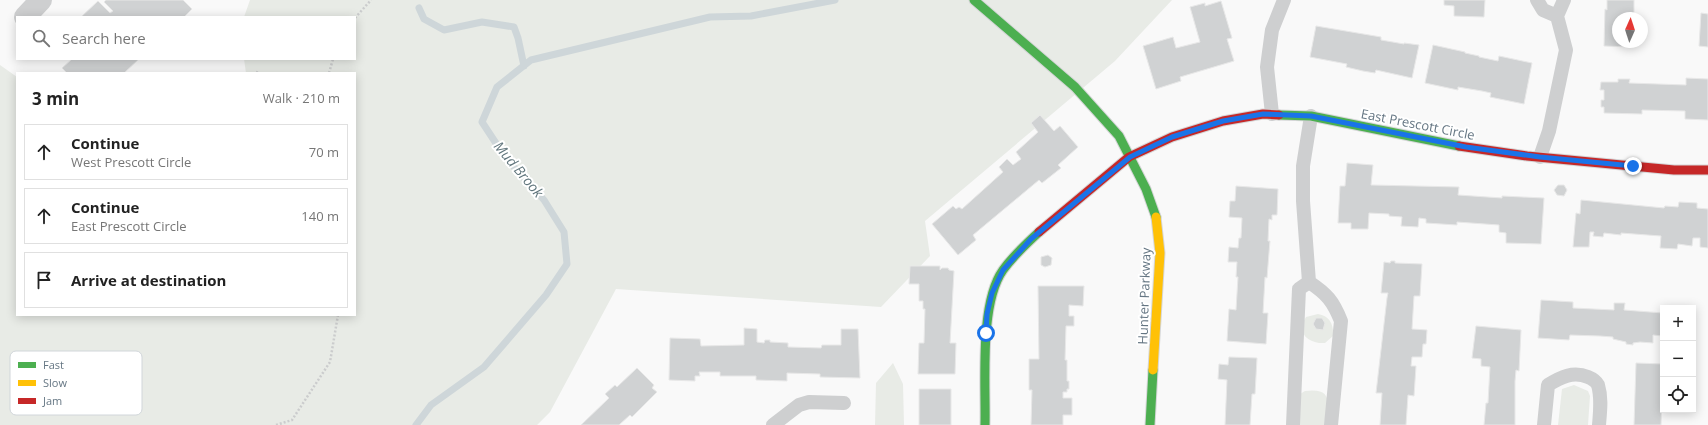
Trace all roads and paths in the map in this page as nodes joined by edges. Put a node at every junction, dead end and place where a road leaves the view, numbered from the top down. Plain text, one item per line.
1 (41, 0) edge
2 (371, 0) edge
3 (1284, 0) edge
4 (1537, 0) edge
5 (1564, 0) edge
6 (976, 1) edge
7 (26, 16) edge
8 (1557, 16) junction
9 (356, 17) edge
10 (333, 60) edge
11 (329, 72) edge
12 (1272, 114) junction
13 (1311, 116) junction
14 (1130, 157) junction
15 (1540, 157) junction
16 (1708, 170) edge
17 (1309, 282) junction
18 (338, 316) edge
19 (844, 403) dead end
20 (276, 425) edge
21 (773, 425) edge
22 (985, 425) edge
23 (1150, 425) edge
24 (1293, 425) edge
25 (1331, 425) edge
26 (1544, 425) edge
27 (1599, 425) edge

1 - 7 street
2 - 9 path
3 - 12 lane
4 - 8 lane
5 - 8 lane
6 - 14 street, Hunter Parkway
8 - 15 lane
10 - 11 path
12 - 13 street, East Prescott Circle
12 - 14 street, East Prescott Circle
13 - 15 street, East Prescott Circle
13 - 17 lane
14 - 22 street, East Prescott Circle
14 - 23 street, Hunter Parkway
15 - 16 street, East Prescott Circle
17 - 24 lane
17 - 25 lane
18 - 20 path
19 - 21 lane
26 - 27 lane

